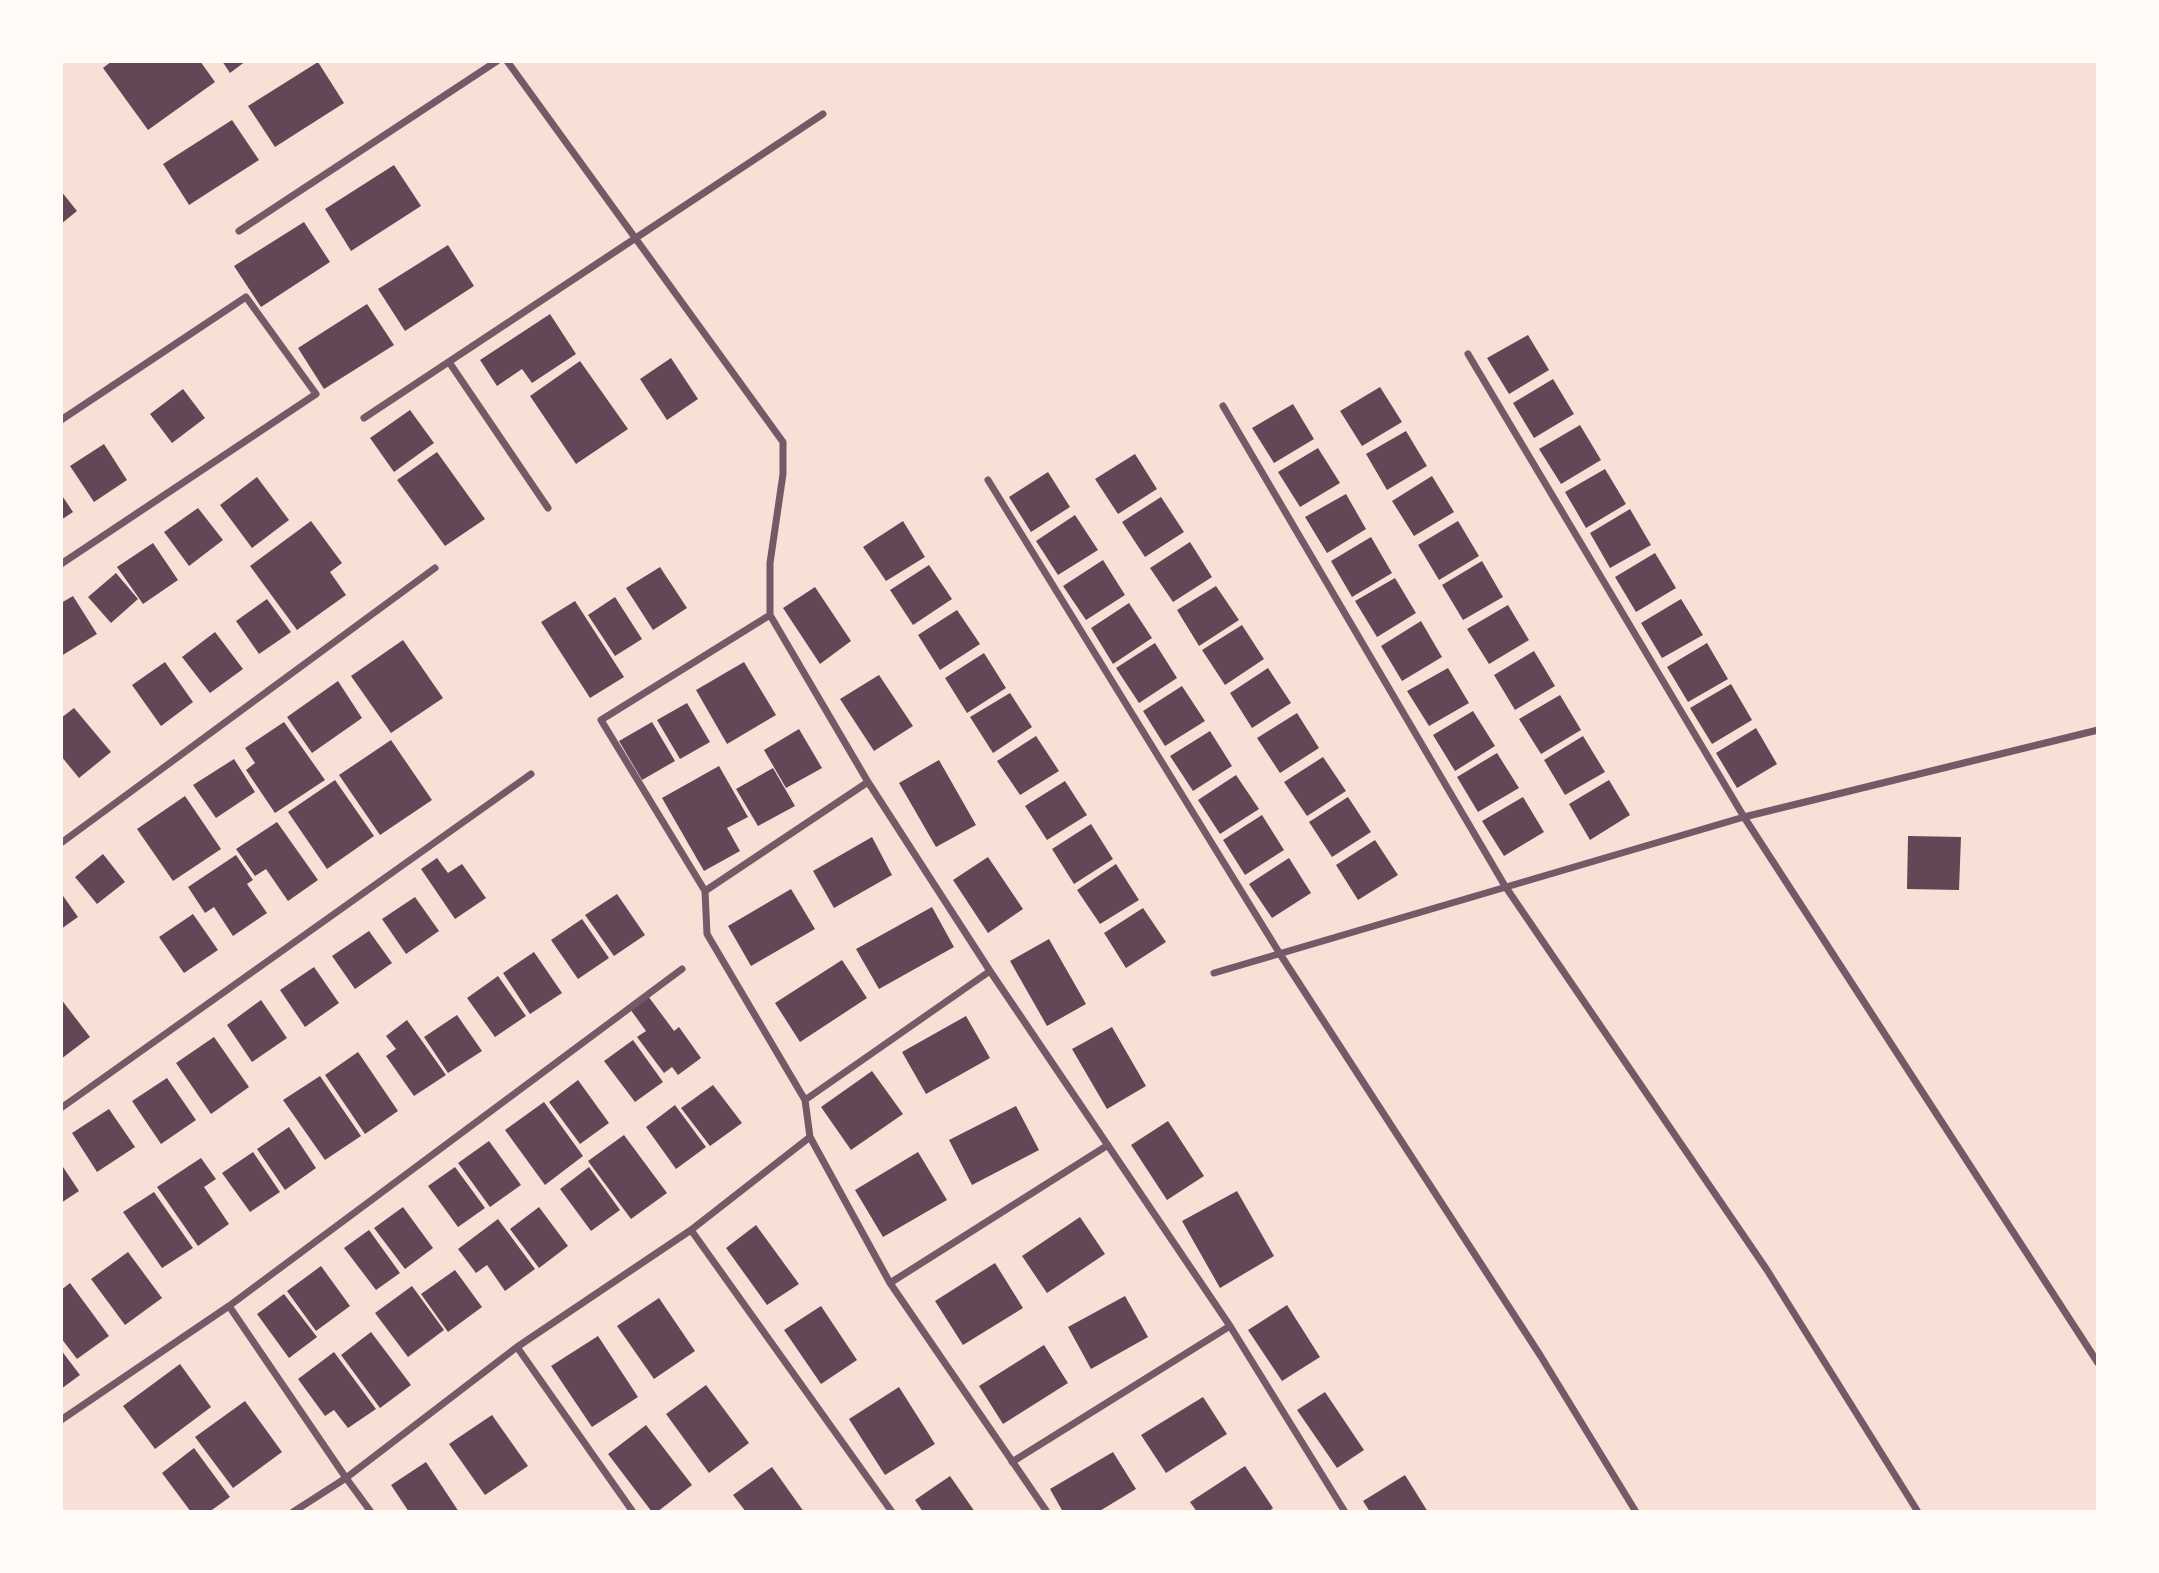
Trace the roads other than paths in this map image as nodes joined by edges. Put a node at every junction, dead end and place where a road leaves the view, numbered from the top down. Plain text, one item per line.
1 (497, 61) edge
2 (507, 61) edge
3 (823, 114) dead end
4 (239, 231) dead end
5 (636, 238) junction
6 (1468, 354) dead end
7 (449, 362) junction
8 (1223, 406) dead end
9 (364, 418) dead end
10 (61, 420) edge
11 (988, 480) dead end
12 (548, 508) dead end
13 (61, 564) edge
14 (435, 568) dead end
15 (770, 615) junction
16 (2098, 730) edge
17 (531, 774) dead end
18 (868, 782) junction
19 (1744, 817) junction
20 (61, 843) edge
21 (1505, 887) junction
22 (705, 891) junction
23 (1280, 954) junction
24 (682, 969) dead end
25 (990, 971) junction
26 (1214, 973) dead end
27 (805, 1100) junction
28 (61, 1108) edge
29 (810, 1137) junction
30 (1108, 1145) junction
31 (691, 1230) junction
32 (890, 1283) junction
33 (229, 1306) junction
34 (1230, 1325) junction
35 (517, 1347) junction
36 (2098, 1363) edge
37 (61, 1420) edge
38 (1012, 1461) junction
39 (346, 1478) junction
40 (292, 1512) edge
41 (372, 1512) edge
42 (633, 1512) edge
43 (892, 1512) edge
44 (1047, 1512) edge
45 (1345, 1512) edge
46 (1636, 1512) edge
47 (1918, 1512) edge

1 - 4 street
2 - 5 street
3 - 5 street
5 - 7 street
5 - 15 street
6 - 19 street
7 - 9 street
7 - 12 street
8 - 21 street
10 - 13 street
11 - 23 street
14 - 20 street
15 - 18 street
15 - 22 street
16 - 19 street
17 - 28 street
18 - 22 street
18 - 25 street
19 - 21 street
19 - 36 street
21 - 23 street
21 - 47 street
22 - 27 street
23 - 26 street
23 - 46 street
24 - 33 street
25 - 27 street
25 - 30 street
27 - 29 street
29 - 31 street
29 - 32 street
30 - 32 street
30 - 34 street
31 - 35 street
31 - 43 street
32 - 38 street
33 - 37 street
33 - 39 street
34 - 38 street
34 - 45 street
35 - 39 street
35 - 42 street
38 - 44 street
39 - 40 street
39 - 41 street

